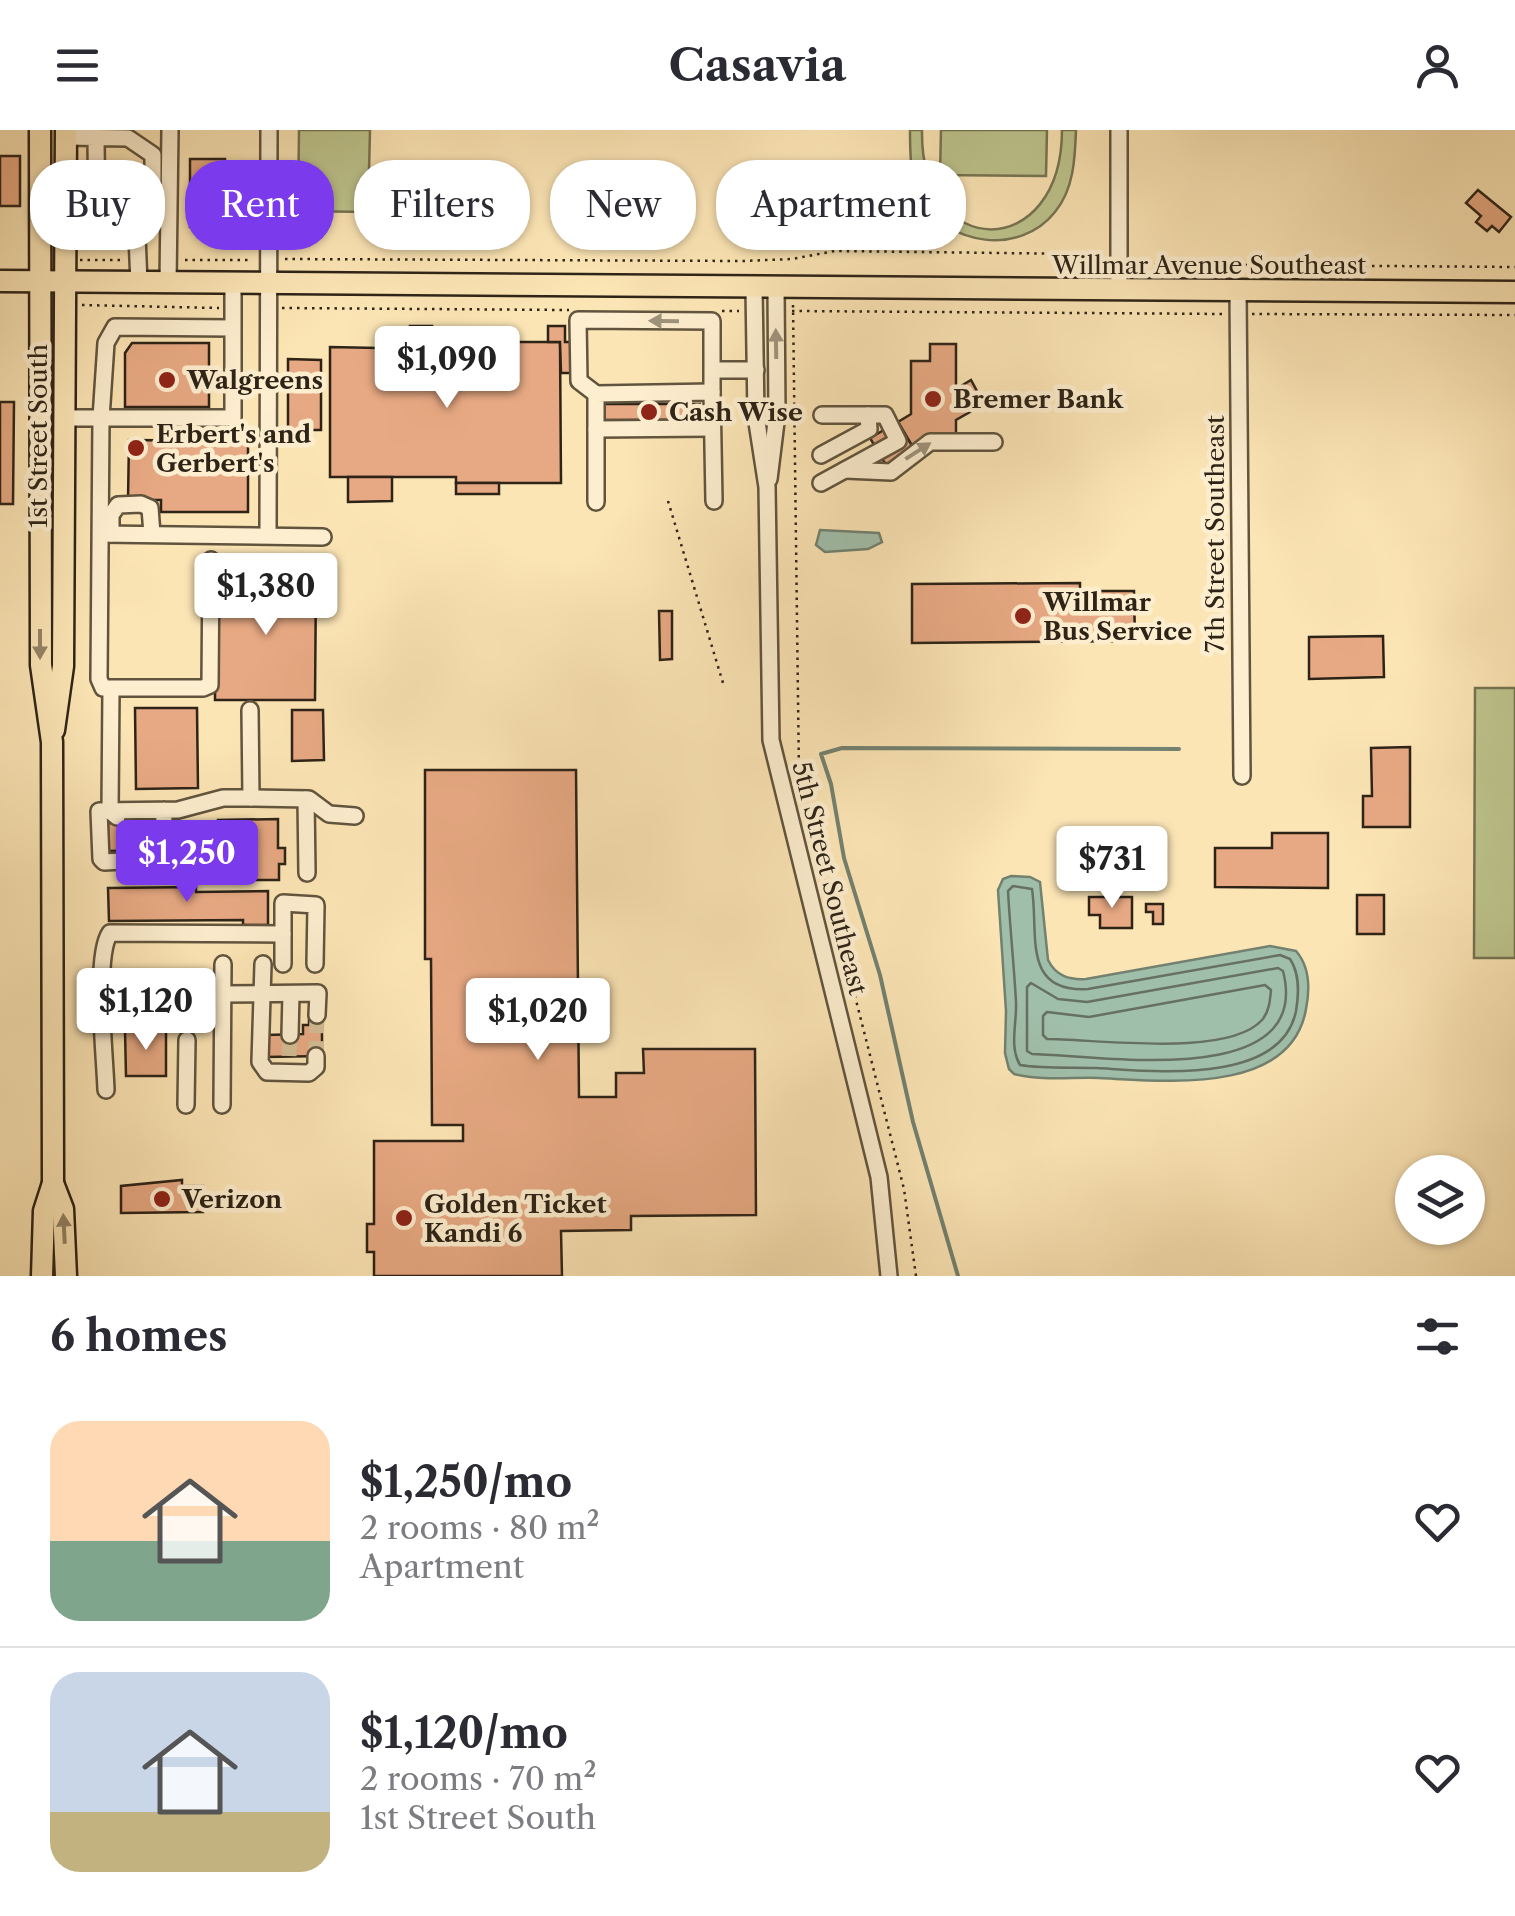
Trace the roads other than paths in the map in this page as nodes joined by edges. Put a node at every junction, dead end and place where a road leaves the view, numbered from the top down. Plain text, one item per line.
1 (40, 130) edge
2 (170, 130) edge
3 (269, 130) edge
4 (1119, 130) edge
5 (66, 134) edge
6 (96, 138) junction
7 (96, 160) edge
8 (153, 160) edge
9 (138, 250) edge
10 (0, 282) edge
11 (38, 282) junction
12 (63, 282) junction
13 (138, 283) junction
14 (168, 283) junction
15 (233, 284) junction
16 (267, 284) junction
17 (774, 288) junction
18 (1118, 289) junction
19 (1238, 290) junction
20 (1515, 292) edge
21 (233, 328) junction
22 (713, 370) junction
23 (756, 370) junction
24 (712, 392) junction
25 (596, 394) junction
26 (822, 415) dead end
27 (868, 415) junction
28 (63, 418) junction
29 (101, 418) junction
30 (712, 428) junction
31 (596, 429) junction
32 (994, 442) dead end
33 (821, 454) dead end
34 (845, 470) junction
35 (821, 483) dead end
36 (767, 487) junction
37 (714, 501) dead end
38 (596, 502) dead end
39 (106, 534) junction
40 (152, 534) junction
41 (268, 535) junction
42 (323, 537) dead end
43 (211, 560) dead end
44 (110, 689) junction
45 (250, 710) dead end
46 (52, 742) junction
47 (1242, 776) dead end
48 (251, 798) junction
49 (306, 799) junction
50 (110, 811) junction
51 (164, 814) junction
52 (354, 816) dead end
53 (307, 874) dead end
54 (283, 934) junction
55 (223, 964) dead end
56 (263, 964) dead end
57 (283, 964) dead end
58 (316, 964) dead end
59 (223, 994) junction
60 (262, 994) junction
61 (291, 994) junction
62 (317, 1015) dead end
63 (290, 1034) tunnel mouth
64 (187, 1040) dead end
65 (316, 1056) dead end
66 (106, 1090) dead end
67 (186, 1105) dead end
68 (222, 1105) dead end
69 (53, 1183) junction
70 (42, 1276) edge
71 (66, 1276) edge
72 (889, 1276) edge

1 - 11 main road, 1st Street South
2 - 14 street
3 - 16 street
4 - 18 street
5 - 6 street
5 - 12 main road, 1st Street South
6 - 7 street
6 - 8 street
9 - 13 street
10 - 11 main road, Willmar Avenue Southeast
11 - 12 main road, Willmar Avenue Southeast
11 -> 46 main road, 1st Street South
12 - 13 main road, Willmar Avenue Southeast
12 - 28 main road, 1st Street South
13 - 14 main road, Willmar Avenue Southeast
14 - 15 main road, Willmar Avenue Southeast
15 - 16 main road, Willmar Avenue Southeast
15 - 21 street
16 - 17 main road, Willmar Avenue Southeast
16 - 41 street
17 - 18 main road, Willmar Avenue Southeast
17 - 23 street, 5th Street Southeast
36 -> 17 street, 5th Street Southeast
18 - 19 main road, Willmar Avenue Southeast
19 - 20 main road, Willmar Avenue Southeast
19 - 47 street, 7th Street Southeast
21 - 29 street
21 - 29 street
22 - 23 street
22 - 24 street
22 -> 25 street
23 - 36 street, 5th Street Southeast
24 - 25 street
24 - 30 street
25 - 31 street
26 - 27 street
27 - 33 street
27 - 34 street
28 - 29 street
28 - 46 main road, 1st Street South
29 - 39 street
30 - 31 street
30 - 37 street
31 - 38 street
34 -> 32 street
34 - 35 street
36 - 72 street, 5th Street Southeast
39 - 40 street
39 - 40 street
39 - 44 street
40 - 41 street
41 - 42 street
43 - 44 street
44 - 50 street
45 - 48 street
46 - 69 main road, 1st Street South
48 - 49 street
48 - 51 street
49 - 52 street
49 - 53 street
50 - 51 street
50 - 51 street
54 - 57 street
54 - 58 street
54 - 66 street
55 - 59 street
56 - 60 street
59 - 60 street
59 - 68 street
60 - 61 street
60 - 65 street
61 - 62 street
61 - 63 street
64 - 67 street
69 - 70 main road, 1st Street South
71 -> 69 main road, 1st Street South

